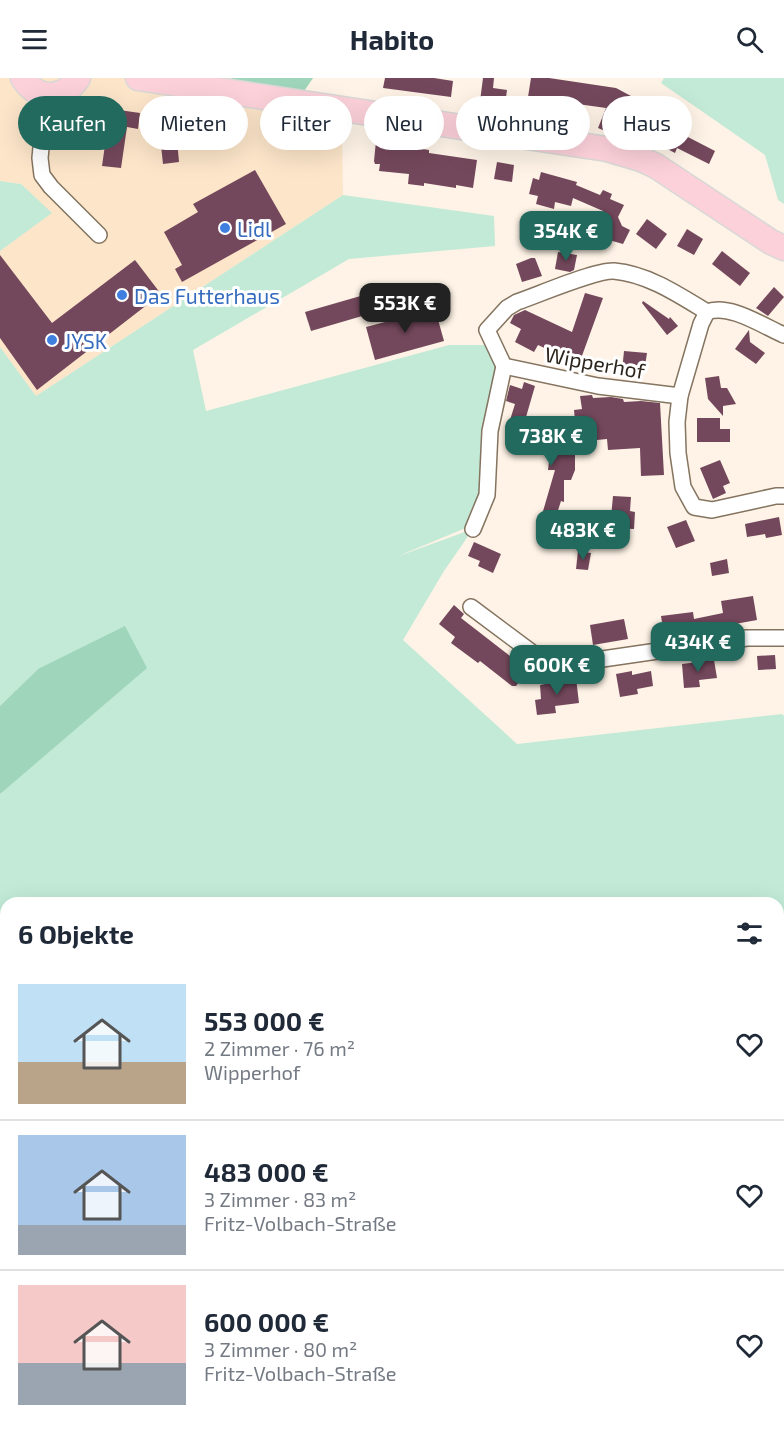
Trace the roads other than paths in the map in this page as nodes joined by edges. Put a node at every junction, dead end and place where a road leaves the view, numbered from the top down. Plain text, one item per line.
1 (23, 78) edge
2 (78, 78) edge
3 (138, 78) edge
4 (46, 96) edge
5 (55, 96) edge
6 (41, 150) edge
7 (99, 234) dead end
8 (784, 248) edge
9 (706, 312) junction
10 (784, 335) edge
11 (504, 366) junction
12 (680, 396) junction
13 (784, 496) edge
14 (473, 529) dead end
15 (471, 607) dead end
16 (784, 638) edge

1 - 4 main road
2 - 5 main road
3 - 8 main road
6 - 7 street
9 - 10 street
9 - 11 street
9 - 12 street
11 - 12 street, Wipperhof
11 - 14 street
12 - 13 street
15 - 16 street

